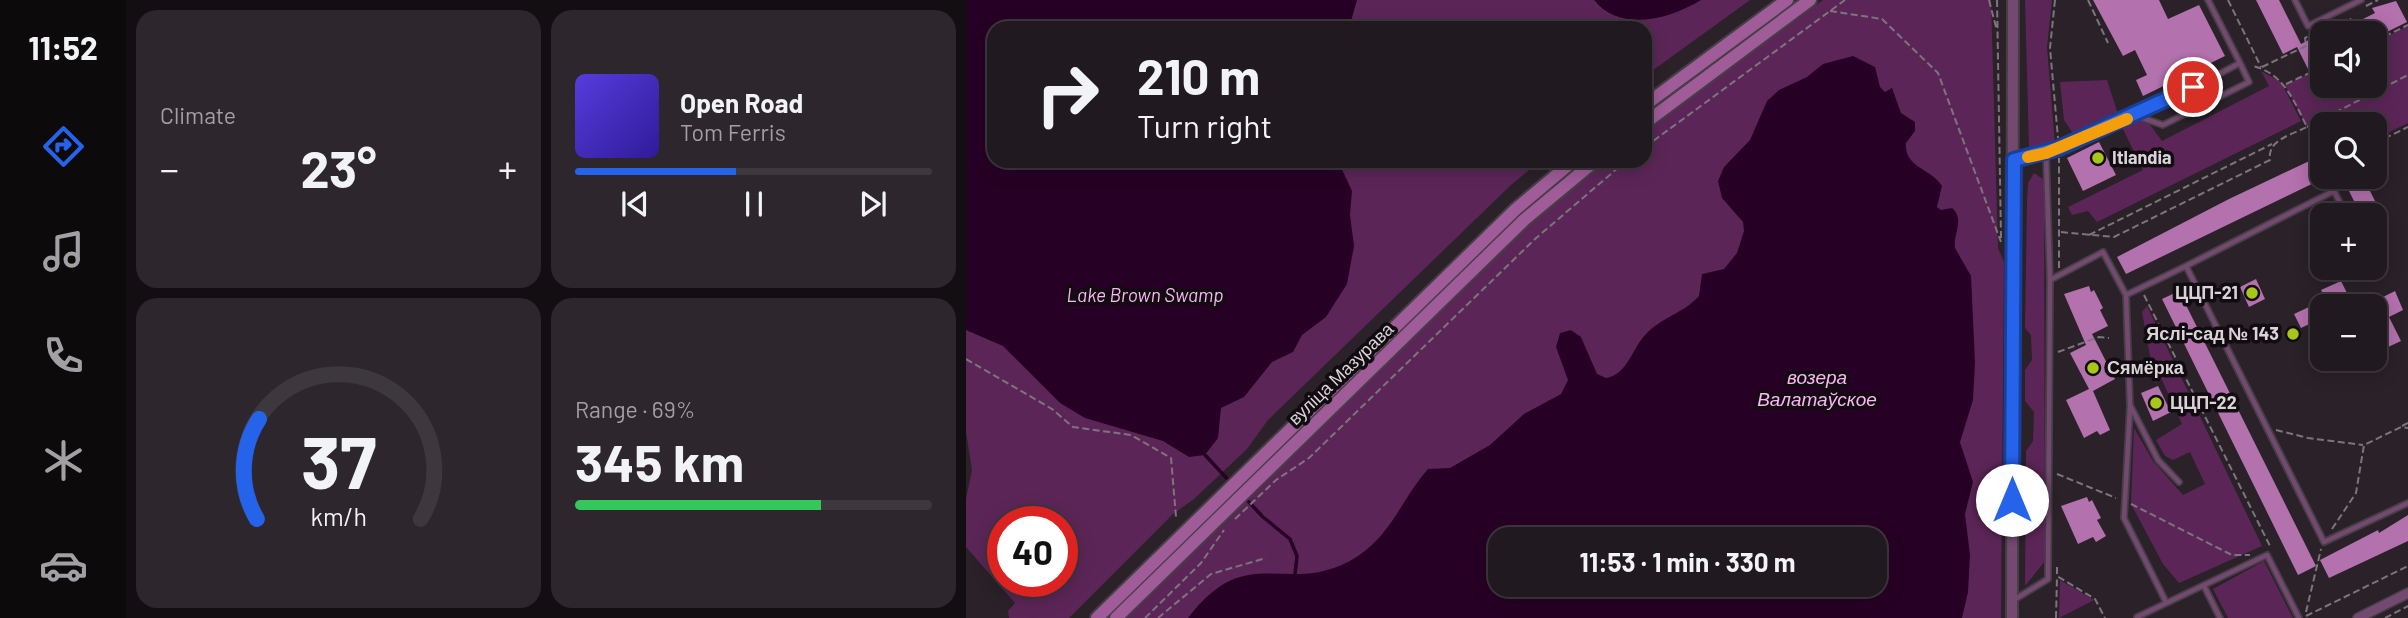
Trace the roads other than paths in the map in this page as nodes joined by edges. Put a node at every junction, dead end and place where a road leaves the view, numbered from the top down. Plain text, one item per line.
1 (1787, 0) edge
2 (1810, 0) edge
3 (2013, 0) edge
4 (2208, 0) edge
5 (2295, 0) edge
6 (2361, 0) edge
7 (2240, 64) junction
8 (1652, 100) edge
9 (2136, 115) junction
10 (1652, 118) edge
11 (2046, 153) junction
12 (2014, 160) junction
13 (1565, 168) edge
14 (1587, 168) edge
15 (2310, 203) edge
16 (2310, 203) edge
17 (2340, 203) edge
18 (2186, 266) junction
19 (2050, 280) junction
20 (2126, 295) junction
21 (2130, 404) junction
22 (2179, 482) dead end
23 (2408, 503) edge
24 (2204, 586) junction
25 (2408, 593) edge
26 (2012, 601) junction
27 (2166, 602) junction
28 (2137, 617) edge
29 (2302, 617) edge
30 (1097, 618) edge
31 (1116, 618) edge
32 (2012, 618) edge
33 (2220, 618) edge
34 (2358, 618) edge

1 - 8 main road
2 - 10 main road
3 - 12 street
4 - 7 lane
5 - 6 lane
7 - 9 lane
7 - 9 lane
9 - 11 lane
11 - 12 lane
11 - 19 lane
12 - 26 street
13 - 30 main road, вуліца Мазурава
14 - 31 main road, вуліца Мазурава
15 - 18 lane
16 - 17 lane
18 - 20 lane
18 - 23 lane
19 - 20 lane
19 - 26 lane
20 - 21 lane
21 - 22 lane
21 - 27 lane
24 - 27 lane
24 - 29 lane
24 - 33 lane
25 - 34 street
26 - 32 street
27 - 28 lane

